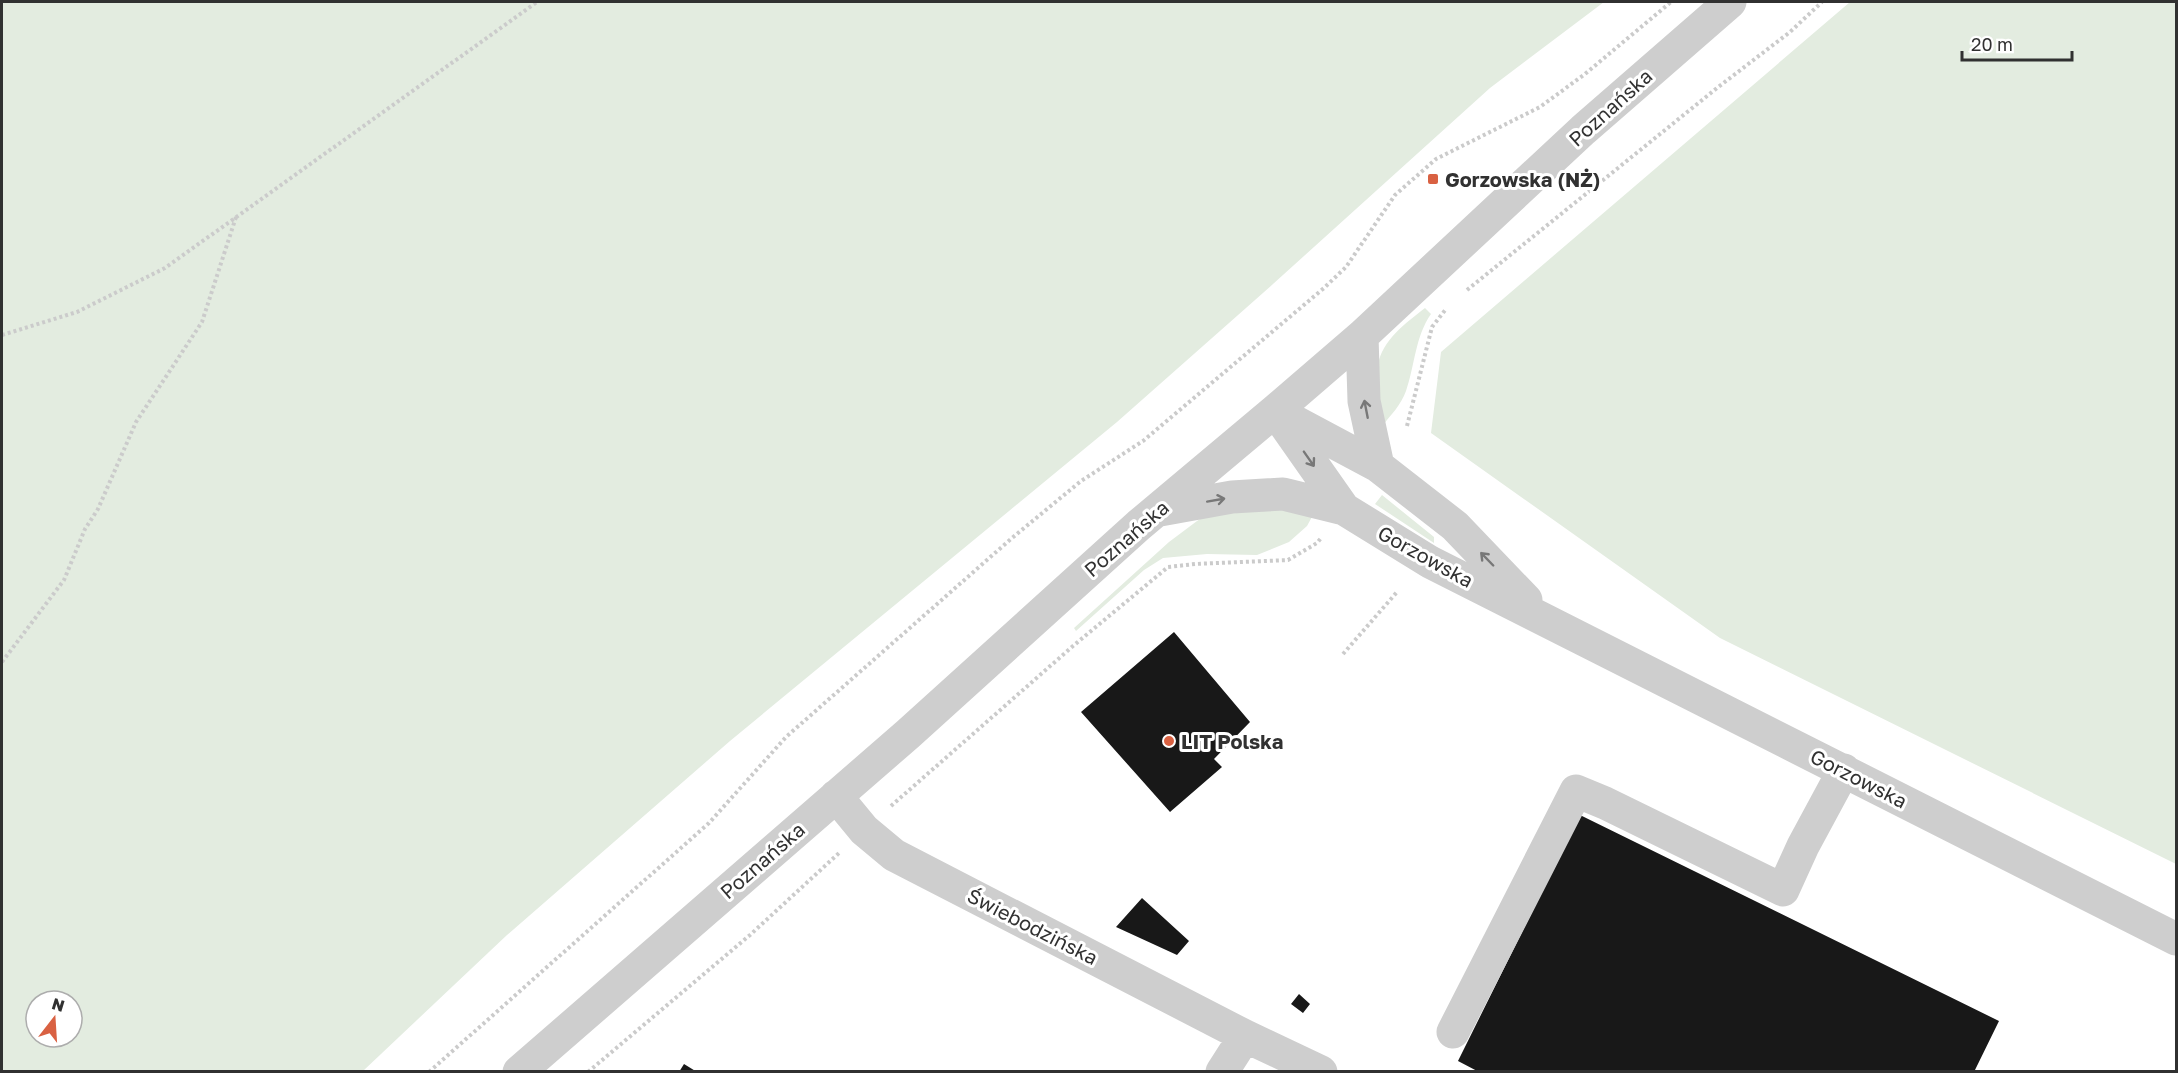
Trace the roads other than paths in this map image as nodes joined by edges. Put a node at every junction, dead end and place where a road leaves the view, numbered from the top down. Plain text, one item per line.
1 (1730, 2) edge
2 (1362, 336) junction
3 (1275, 411) junction
4 (1378, 466) junction
5 (1344, 509) junction
6 (1158, 510) junction
7 (1542, 617) junction
8 (1844, 770) junction
9 (836, 796) junction
10 (2176, 939) edge
11 (1453, 1032) dead end
12 (1245, 1036) junction
13 (519, 1071) edge
14 (1222, 1071) edge
15 (1321, 1071) edge

1 - 2 street, Poznańska
2 - 3 street, Poznańska
4 -> 2 street
3 - 4 street, Gorzowska
3 -> 5 street, Gorzowska
3 - 6 street, Poznańska
7 -> 4 street, Gorzowska
6 -> 5 street, Gorzowska
5 - 7 street, Gorzowska
6 - 9 street, Poznańska
7 - 8 street, Gorzowska
8 - 10 street, Gorzowska
8 - 11 street
9 - 12 street, Świebodzińska
9 - 13 street, Poznańska
12 - 14 street
12 - 15 street, Świebodzińska

